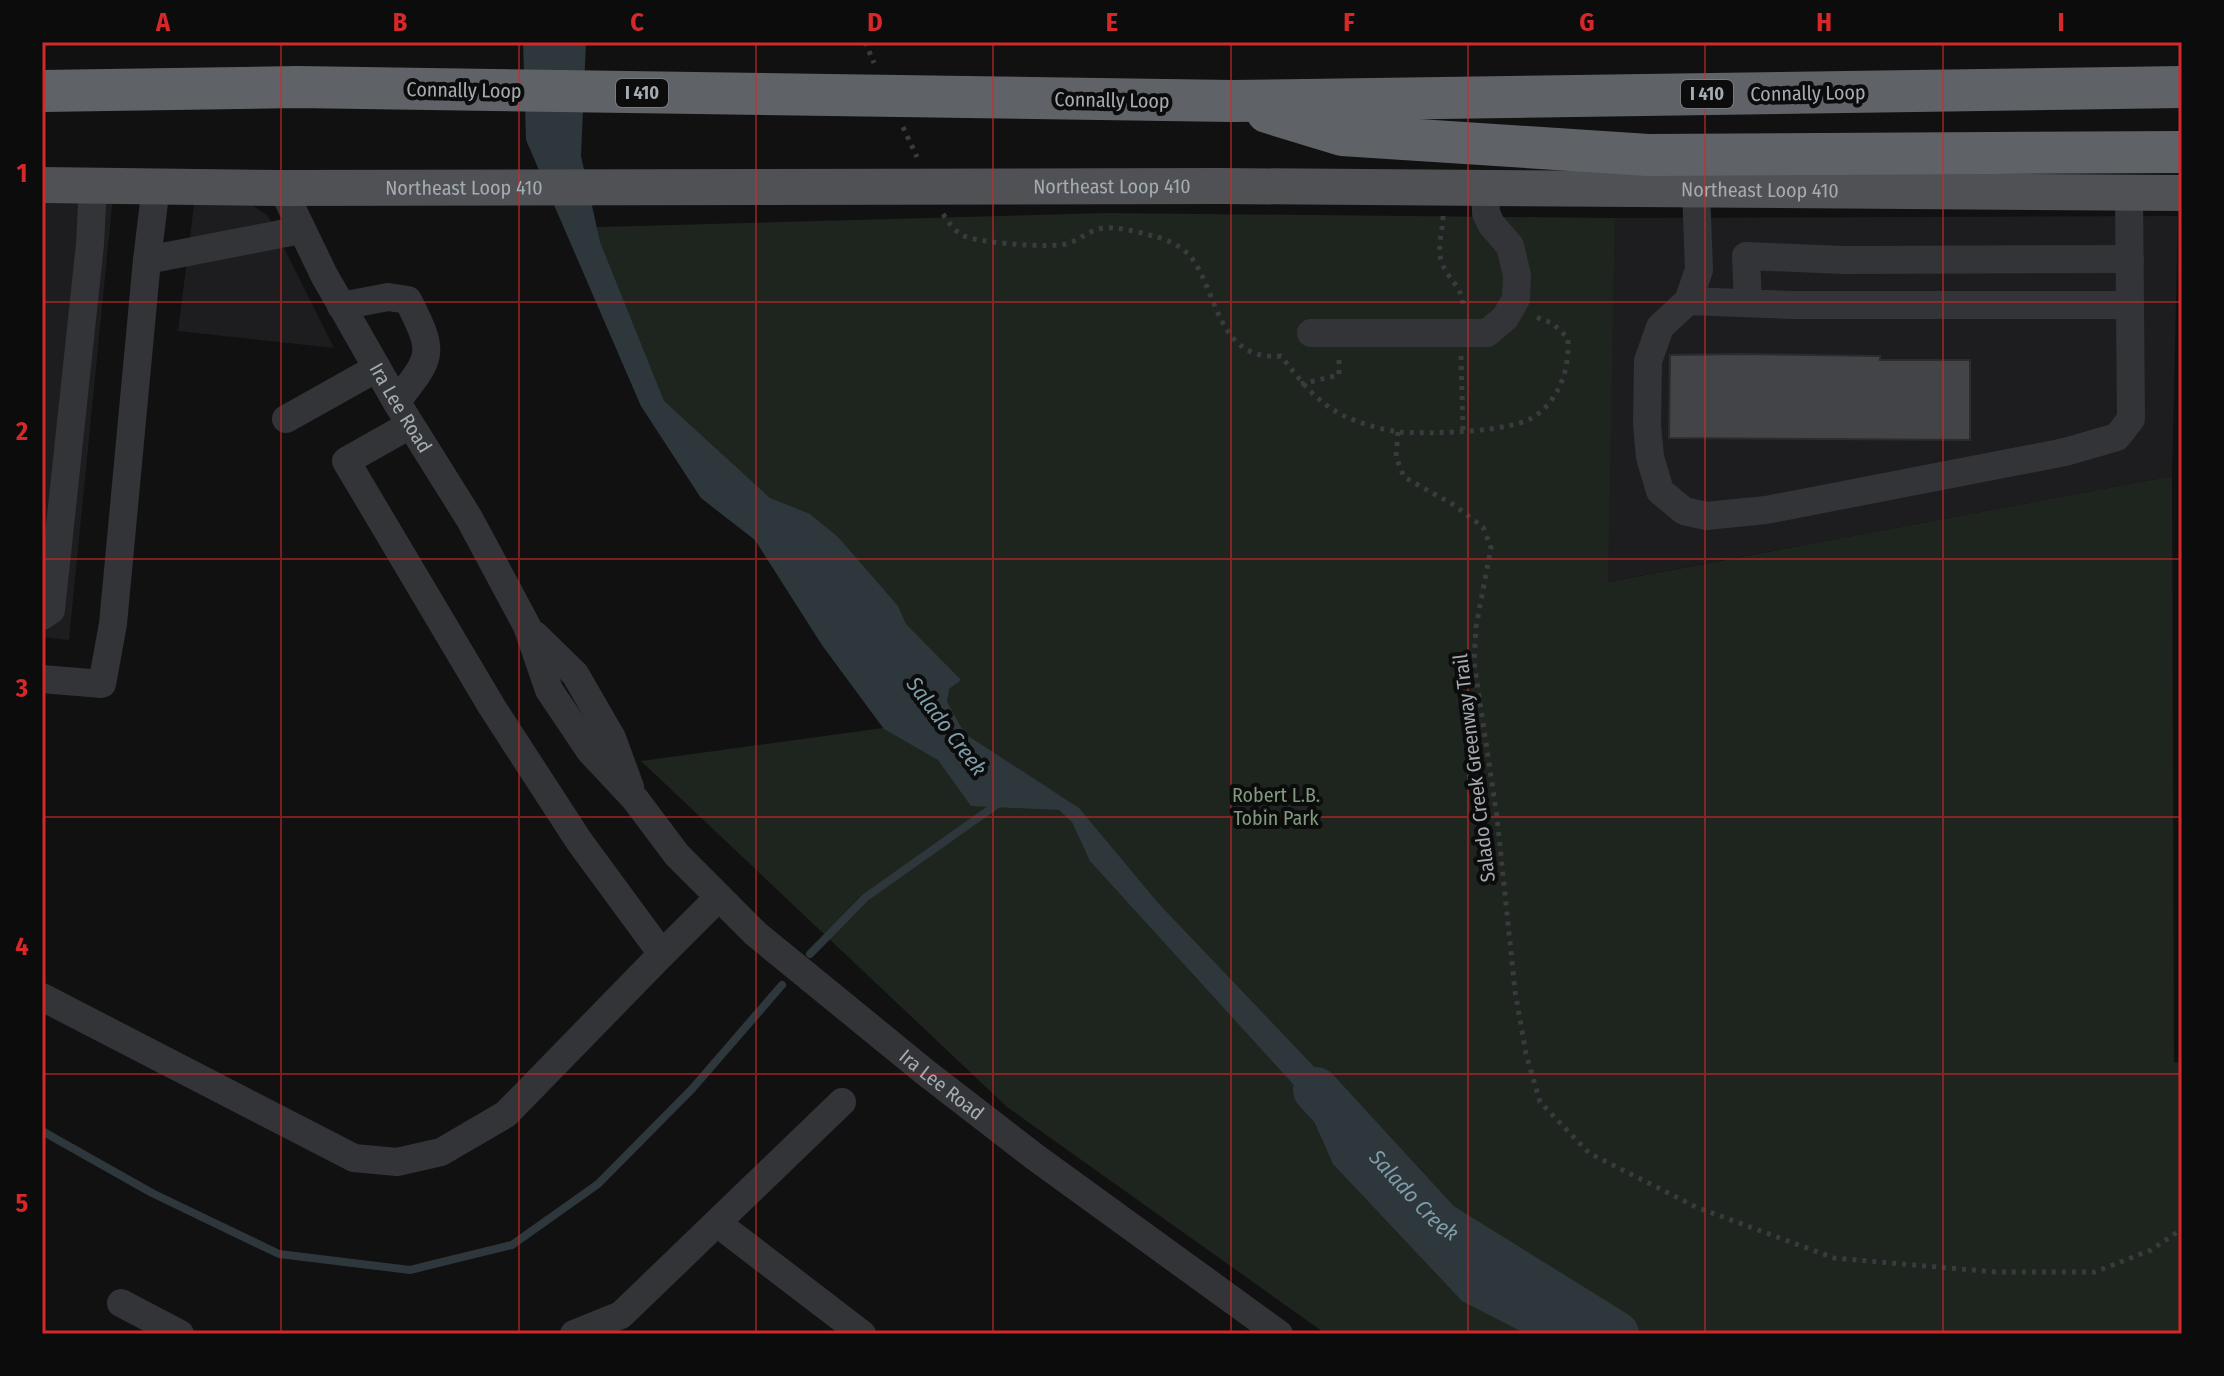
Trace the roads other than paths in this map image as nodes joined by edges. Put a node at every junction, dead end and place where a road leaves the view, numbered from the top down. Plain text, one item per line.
1 (2182, 87) edge
2 (42, 91) edge
3 (1232, 101) junction
4 (2182, 154) edge
5 (2132, 172) junction
6 (42, 185) edge
7 (93, 185) junction
8 (156, 186) junction
9 (1485, 187) junction
10 (282, 188) junction
11 (1696, 189) junction
12 (2182, 193) edge
13 (301, 230) junction
14 (2130, 259) junction
15 (147, 260) junction
16 (1688, 301) junction
17 (1748, 303) junction
18 (2130, 305) junction
19 (341, 306) junction
20 (1311, 333) dead end
21 (377, 368) junction
22 (403, 413) junction
23 (286, 419) dead end
24 (42, 616) edge
25 (42, 679) edge
26 (718, 898) junction
27 (662, 954) junction
28 (42, 997) edge
29 (842, 1102) dead end
30 (717, 1223) junction
31 (121, 1303) dead end
32 (180, 1334) edge
33 (574, 1334) edge
34 (862, 1334) edge
35 (1279, 1334) edge

1 - 3 highway, Connally Loop / I 410
2 - 3 highway, Connally Loop / I 410
3 - 5 highway
4 - 5 highway
5 - 11 main road, Northeast Loop 410
5 - 12 main road, Northeast Loop 410
5 - 14 street
6 - 7 main road, Northeast Loop 410
7 - 8 main road, Northeast Loop 410
7 - 24 street
8 - 10 main road, Northeast Loop 410
8 - 15 street
9 - 10 main road, Northeast Loop 410
9 - 11 main road, Northeast Loop 410
9 - 20 street
10 - 13 street, Ira Lee Road
11 - 16 street
13 - 15 street
13 - 19 street, Ira Lee Road
14 - 17 street
14 - 18 street
15 - 25 street
16 - 17 street
16 - 18 street
17 - 18 street
19 - 21 street, Ira Lee Road
19 - 22 street
21 - 22 street, Ira Lee Road
21 - 23 street
22 - 26 street, Ira Lee Road
22 - 27 street
26 - 27 street
26 - 35 street, Ira Lee Road
27 - 28 street
29 - 30 street
30 - 33 street
30 - 34 street
31 - 32 street

